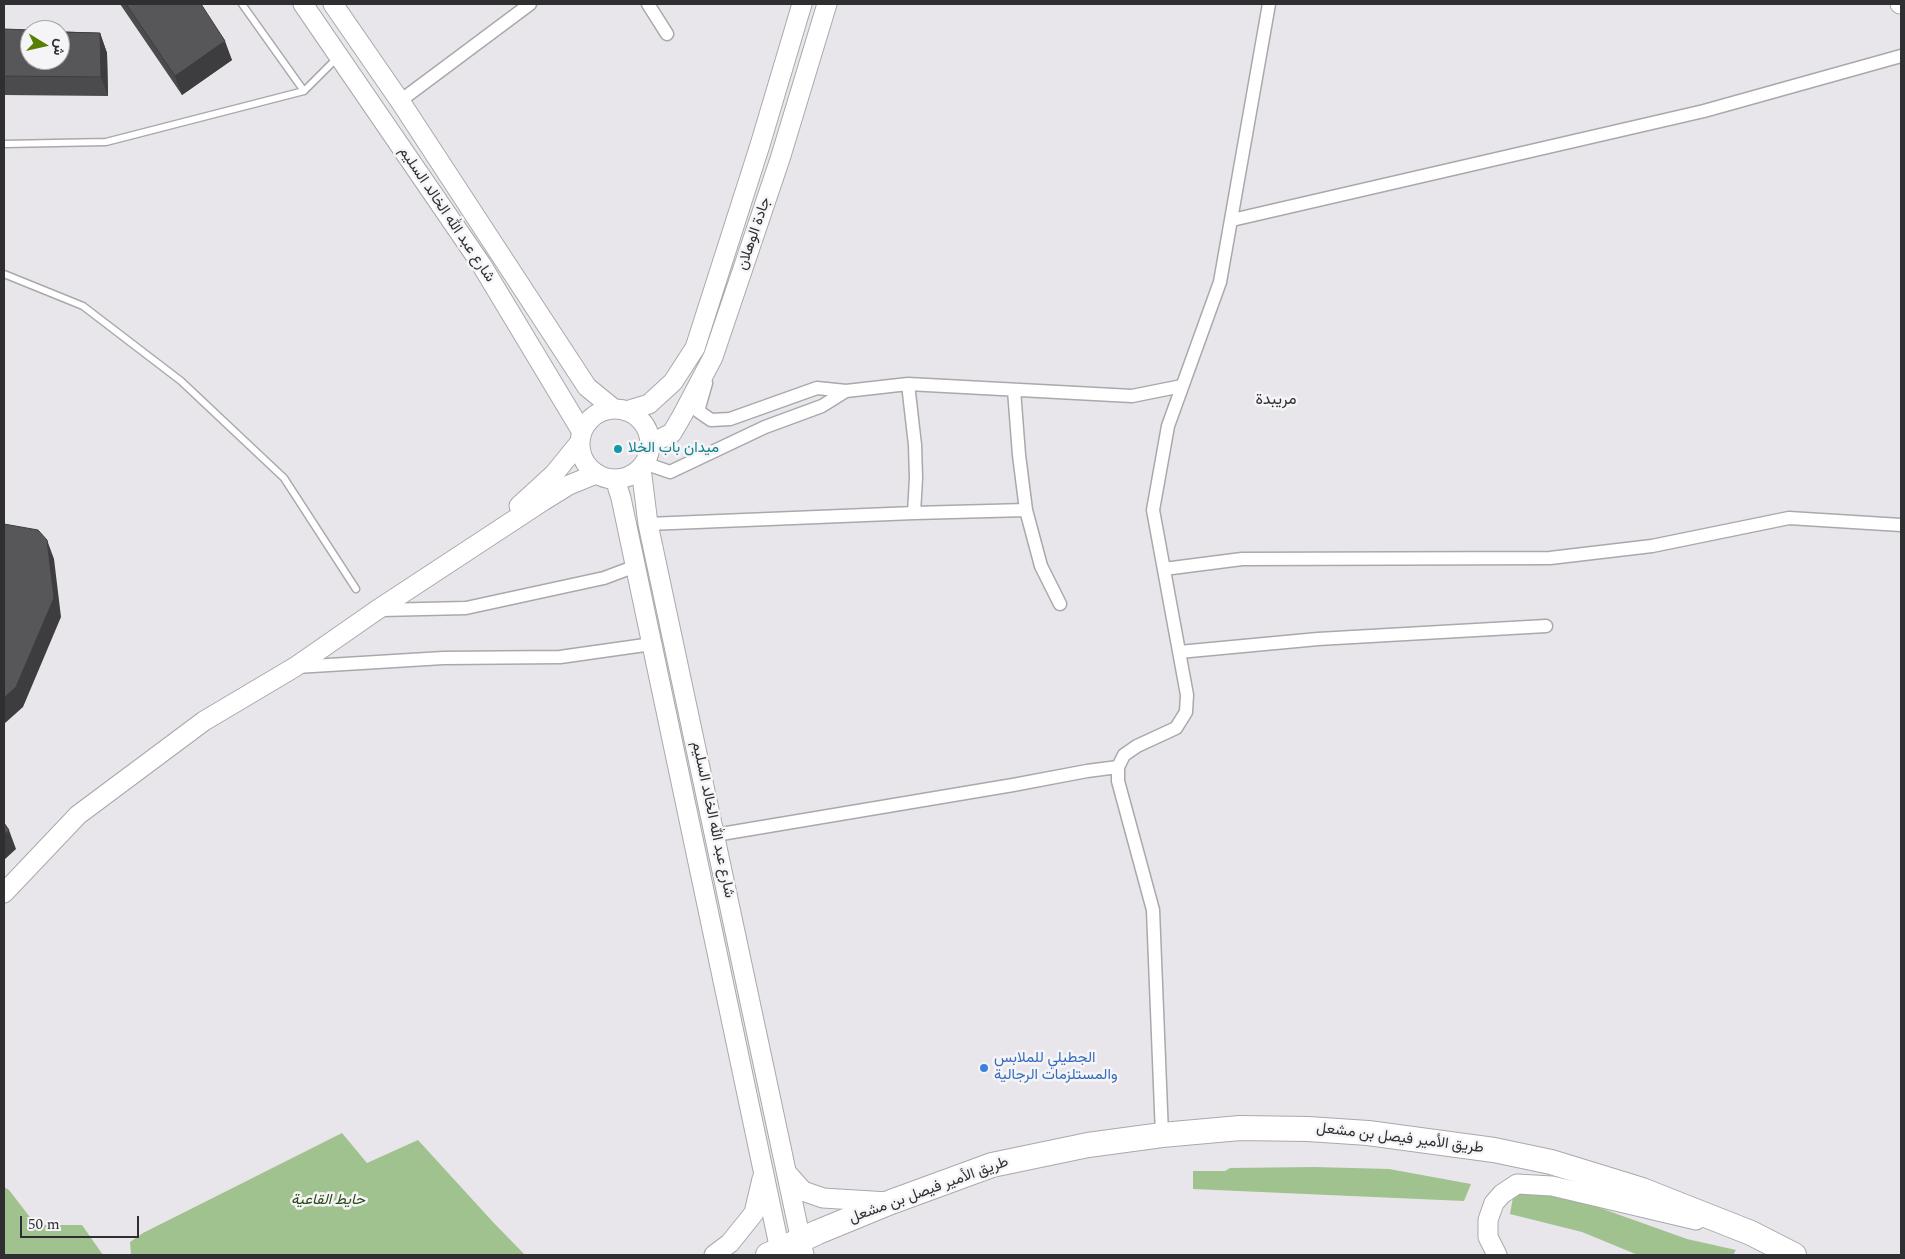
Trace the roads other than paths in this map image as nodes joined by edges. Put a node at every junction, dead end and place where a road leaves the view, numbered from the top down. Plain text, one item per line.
1 (242, 4) edge
2 (303, 4) edge
3 (333, 4) edge
4 (530, 4) edge
5 (648, 4) edge
6 (802, 4) edge
7 (827, 4) edge
8 (1269, 4) edge
9 (667, 34) dead end
10 (339, 56) junction
11 (1901, 56) edge
12 (304, 91) junction
13 (400, 101) junction
14 (4, 144) edge
15 (1232, 220) junction
16 (4, 274) edge
17 (713, 357) junction
18 (908, 384) junction
19 (1182, 386) junction
20 (1014, 390) junction
21 (846, 391) junction
22 (620, 410) junction
23 (581, 437) junction
24 (650, 444) junction
25 (643, 466) junction
26 (596, 474) junction
27 (615, 479) junction
28 (1026, 510) junction
29 (914, 513) junction
30 (648, 524) junction
31 (1901, 525) edge
32 (469, 550) junction
33 (636, 566) junction
34 (1164, 569) junction
35 (356, 589) dead end
36 (1060, 604) dead end
37 (377, 610) junction
38 (1546, 626) dead end
39 (652, 644) junction
40 (1179, 652) junction
41 (295, 667) junction
42 (1118, 767) junction
43 (715, 836) junction
44 (4, 893) edge
45 (1162, 1135) junction
46 (786, 1171) junction
47 (764, 1173) junction
48 (892, 1202) junction
49 (1751, 1233) junction
50 (786, 1251) edge
51 (714, 1255) edge
52 (1497, 1255) edge
53 (1794, 1255) edge

1 - 12 lane
2 - 10 street, شارع عبد الله الخالد السليم
3 - 13 street, شارع عبد الله الخالد السليم
4 - 13 street
5 - 9 street
6 - 22 street, جادة الوهلان
7 - 17 street, جادة الوهلان
8 - 15 street
10 - 12 lane
10 - 23 street, شارع عبد الله الخالد السليم
11 - 15 street
12 - 14 lane
13 - 22 street, شارع عبد الله الخالد السليم
15 - 19 street
16 - 35 lane
17 - 21 street
17 - 24 street, جادة الوهلان
18 - 20 street
18 - 21 street
18 - 29 street
19 - 20 street
19 - 34 street
20 - 28 street
21 - 25 street
22 - 23 street
22 - 24 street
23 - 26 street
23 - 32 street
24 - 25 street
25 - 27 street
25 - 30 street, شارع عبد الله الخالد السليم
26 - 27 street
26 - 32 street
27 - 33 street, شارع عبد الله الخالد السليم
28 - 29 street
28 - 36 street
29 - 30 street
30 - 43 street, شارع عبد الله الخالد السليم
31 - 34 street
32 - 37 street
33 - 37 street
33 - 39 street, شارع عبد الله الخالد السليم
34 - 40 street
37 - 41 street
38 - 40 street
39 - 41 street
39 - 47 street, شارع عبد الله الخالد السليم
40 - 42 street
41 - 44 street
42 - 43 street
42 - 45 street
43 - 46 street, شارع عبد الله الخالد السليم
45 - 48 highway, طريق الأمير فيصل بن مشعل
45 - 49 highway, طريق الأمير فيصل بن مشعل
46 - 48 street, شارع عبد الله الخالد السليم
46 - 50 street, شارع عبد الله الخالد السليم
47 - 50 street, شارع عبد الله الخالد السليم
47 - 51 street, شارع عبد الله الخالد السليم
48 - 50 highway, طريق الأمير فيصل بن مشعل
49 - 52 street
49 - 53 highway, طريق الأمير فيصل بن مشعل

